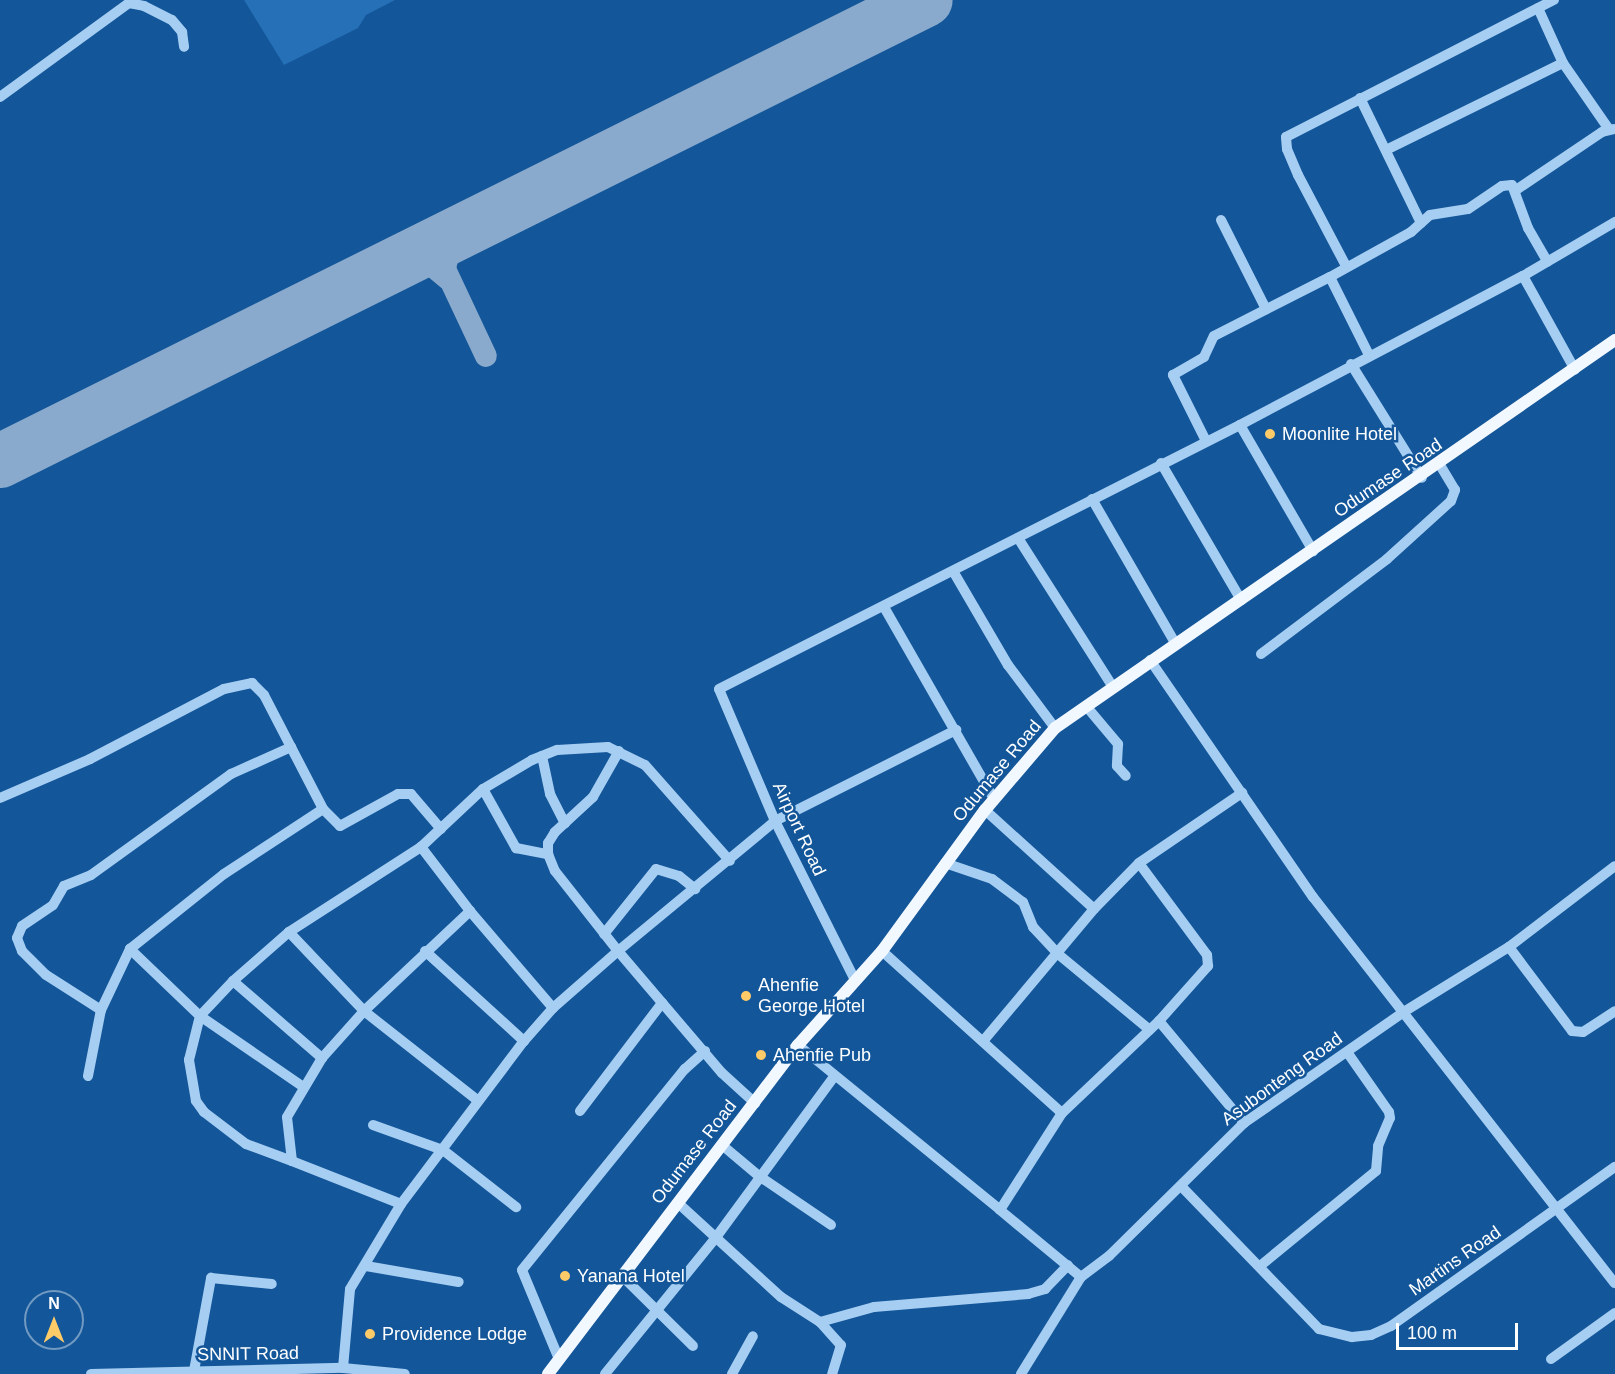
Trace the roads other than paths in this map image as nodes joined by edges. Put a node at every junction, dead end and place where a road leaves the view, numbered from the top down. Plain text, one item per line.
1 (1554, 0) edge
2 (1538, 8) junction
3 (184, 47) dead end
4 (1563, 63) junction
5 (0, 97) edge
6 (1359, 98) junction
7 (1611, 128) edge
8 (1386, 150) junction
9 (1516, 190) junction
10 (1221, 220) dead end
11 (1615, 222) edge
12 (1421, 223) junction
13 (1548, 262) junction
14 (1346, 266) junction
15 (1523, 276) junction
16 (1330, 277) junction
17 (1266, 309) junction
18 (1615, 340) edge
19 (1369, 355) junction
20 (1351, 364) junction
21 (1575, 369) junction
22 (1240, 424) junction
23 (1206, 441) junction
24 (1161, 463) junction
25 (1440, 465) junction
26 (1422, 478) junction
27 (1092, 500) junction
28 (1018, 538) junction
29 (1313, 551) junction
30 (953, 571) junction
31 (1241, 600) junction
32 (884, 607) junction
33 (1175, 642) junction
34 (1261, 654) dead end
35 (1150, 660) junction
36 (1113, 687) junction
37 (1086, 706) junction
38 (1056, 728) junction
39 (956, 730) junction
40 (291, 747) junction
41 (619, 751) junction
42 (542, 756) junction
43 (1126, 776) dead end
44 (483, 789) junction
45 (1242, 793) junction
46 (0, 798) edge
47 (994, 799) junction
48 (323, 809) junction
49 (985, 810) junction
50 (775, 821) junction
51 (565, 823) junction
52 (441, 829) junction
53 (421, 846) junction
54 (548, 854) junction
55 (730, 861) junction
56 (945, 863) junction
57 (1139, 863) junction
58 (1615, 866) edge
59 (695, 888) junction
60 (1094, 909) junction
61 (470, 911) junction
62 (290, 932) junction
63 (604, 934) junction
64 (1509, 947) junction
65 (130, 949) junction
66 (425, 951) junction
67 (618, 951) junction
68 (882, 951) junction
69 (1058, 954) junction
70 (855, 980) junction
71 (233, 981) junction
72 (662, 1003) junction
73 (553, 1008) junction
74 (101, 1010) junction
75 (364, 1011) junction
76 (1615, 1011) edge
77 (1402, 1013) junction
78 (200, 1016) junction
79 (1159, 1021) junction
80 (1150, 1030) junction
81 (984, 1040) junction
82 (524, 1041) junction
83 (798, 1045) junction
84 (705, 1051) junction
85 (1347, 1052) junction
86 (322, 1058) junction
87 (88, 1076) dead end
88 (833, 1078) junction
89 (302, 1086) junction
90 (477, 1100) junction
91 (755, 1103) junction
92 (580, 1111) dead end
93 (1062, 1113) junction
94 (1244, 1123) junction
95 (374, 1125) dead end
96 (722, 1145) junction
97 (443, 1150) junction
98 (292, 1161) junction
99 (1615, 1167) edge
100 (759, 1176) junction
101 (1181, 1186) junction
102 (678, 1203) junction
103 (401, 1204) junction
104 (516, 1207) dead end
105 (1000, 1210) junction
106 (1555, 1210) junction
107 (831, 1225) dead end
108 (717, 1236) junction
109 (1068, 1265) junction
110 (366, 1266) junction
111 (1260, 1266) junction
112 (621, 1275) junction
113 (1081, 1277) junction
114 (459, 1282) dead end
115 (1615, 1283) edge
116 (272, 1284) dead end
117 (658, 1310) junction
118 (1613, 1319) edge
119 (820, 1322) junction
120 (753, 1336) dead end
121 (693, 1346) dead end
122 (559, 1359) junction
123 (1551, 1359) dead end
124 (343, 1368) junction
125 (194, 1371) junction
126 (132, 1373) edge
127 (153, 1373) edge
128 (91, 1374) edge
129 (405, 1374) edge
130 (548, 1374) edge
131 (605, 1374) edge
132 (732, 1374) edge
133 (832, 1374) edge
134 (1021, 1374) edge

1 - 2 street
2 - 4 street
2 - 6 street
3 - 5 street
4 - 7 street
4 - 8 street
6 - 8 street
6 - 14 street
7 - 9 street
8 - 12 street
9 - 12 street
9 - 13 street
10 - 17 street
11 - 13 street
12 - 14 street
13 - 15 street
14 - 16 street
15 - 19 street
15 - 21 street
16 - 17 street
16 - 19 street
17 - 23 street
18 - 21 main road, Odumase Road
19 - 20 street
20 - 22 street
20 - 26 street
21 - 25 main road, Odumase Road
22 - 23 street
22 - 29 street
23 - 24 street
24 - 27 street
24 - 31 street
25 - 26 main road, Odumase Road
25 - 34 street
26 - 29 main road, Odumase Road
27 - 28 street
27 - 33 street
28 - 30 street
28 - 36 street
29 - 31 main road, Odumase Road
30 - 32 street
30 - 38 street
31 - 33 main road, Odumase Road
32 - 39 street
32 - 50 street, Airport Road
33 - 35 main road, Odumase Road
35 - 36 main road, Odumase Road
35 - 45 street
36 - 37 main road, Odumase Road
37 - 38 main road, Odumase Road
37 - 43 street
38 - 47 main road, Odumase Road
39 - 47 street
39 - 50 street
40 - 46 street
40 - 48 street
40 - 74 street
41 - 42 street
41 - 51 street
41 - 55 street
42 - 44 street
42 - 51 street
44 - 52 street
44 - 54 street
45 - 57 street
45 - 77 street
47 - 49 main road, Odumase Road
48 - 52 street
48 - 65 street
49 - 56 main road, Odumase Road
49 - 60 street
50 - 55 street
50 - 70 street, Airport Road
51 - 54 street
52 - 53 street
53 - 61 street
53 - 62 street
54 - 63 street
55 - 59 street
56 - 68 main road, Odumase Road
56 - 69 street
57 - 60 street
57 - 79 street
58 - 64 street, Asubonteng Road
59 - 63 street
59 - 67 street
60 - 69 street
61 - 66 street
61 - 73 street
62 - 71 street
62 - 75 street
63 - 67 street
64 - 76 street
64 - 77 street, Asubonteng Road
65 - 74 street
65 - 78 street
66 - 75 street
66 - 82 street
67 - 72 street
67 - 73 street
68 - 70 main road, Odumase Road
68 - 81 street
69 - 80 street
69 - 81 street
70 - 83 main road, Odumase Road
71 - 78 street
71 - 86 street
72 - 84 street
72 - 92 street
73 - 82 street
74 - 87 street
75 - 86 street
75 - 90 street
77 - 85 street, Asubonteng Road
77 - 106 street
78 - 89 street
78 - 98 street
79 - 80 street
79 - 94 street
80 - 93 street
81 - 93 street
82 - 90 street
83 - 88 street
83 - 91 main road, Odumase Road
84 - 91 street
84 - 122 street
85 - 94 street, Asubonteng Road
85 - 111 street
86 - 89 street
88 - 100 street
88 - 105 street
89 - 98 street
90 - 97 street
91 - 96 main road, Odumase Road
93 - 105 street
94 - 101 street, Asubonteng Road
95 - 97 street
96 - 100 street
96 - 102 main road, Odumase Road
97 - 103 street
97 - 104 street
98 - 103 street
99 - 106 street, Martins Road
100 - 107 street
100 - 108 street
101 - 111 street, Martins Road
101 - 113 street, Asubonteng Road
102 - 108 street
102 - 112 main road, Odumase Road
103 - 110 street
105 - 109 street
106 - 111 street, Martins Road
106 - 115 street
108 - 117 street
108 - 119 street
109 - 113 street
109 - 119 street
110 - 114 street
110 - 124 street
112 - 117 street
112 - 122 main road, Odumase Road
113 - 134 street, Asubonteng Road
116 - 125 street
117 - 121 street
117 - 131 street
118 - 123 street
119 - 133 street
120 - 132 street
122 - 130 main road, Odumase Road
124 - 125 street, SNNIT Road
124 - 129 street, SNNIT Road
125 - 127 street, SNNIT Road
126 - 127 street, SNNIT Road
126 - 128 street, SNNIT Road

